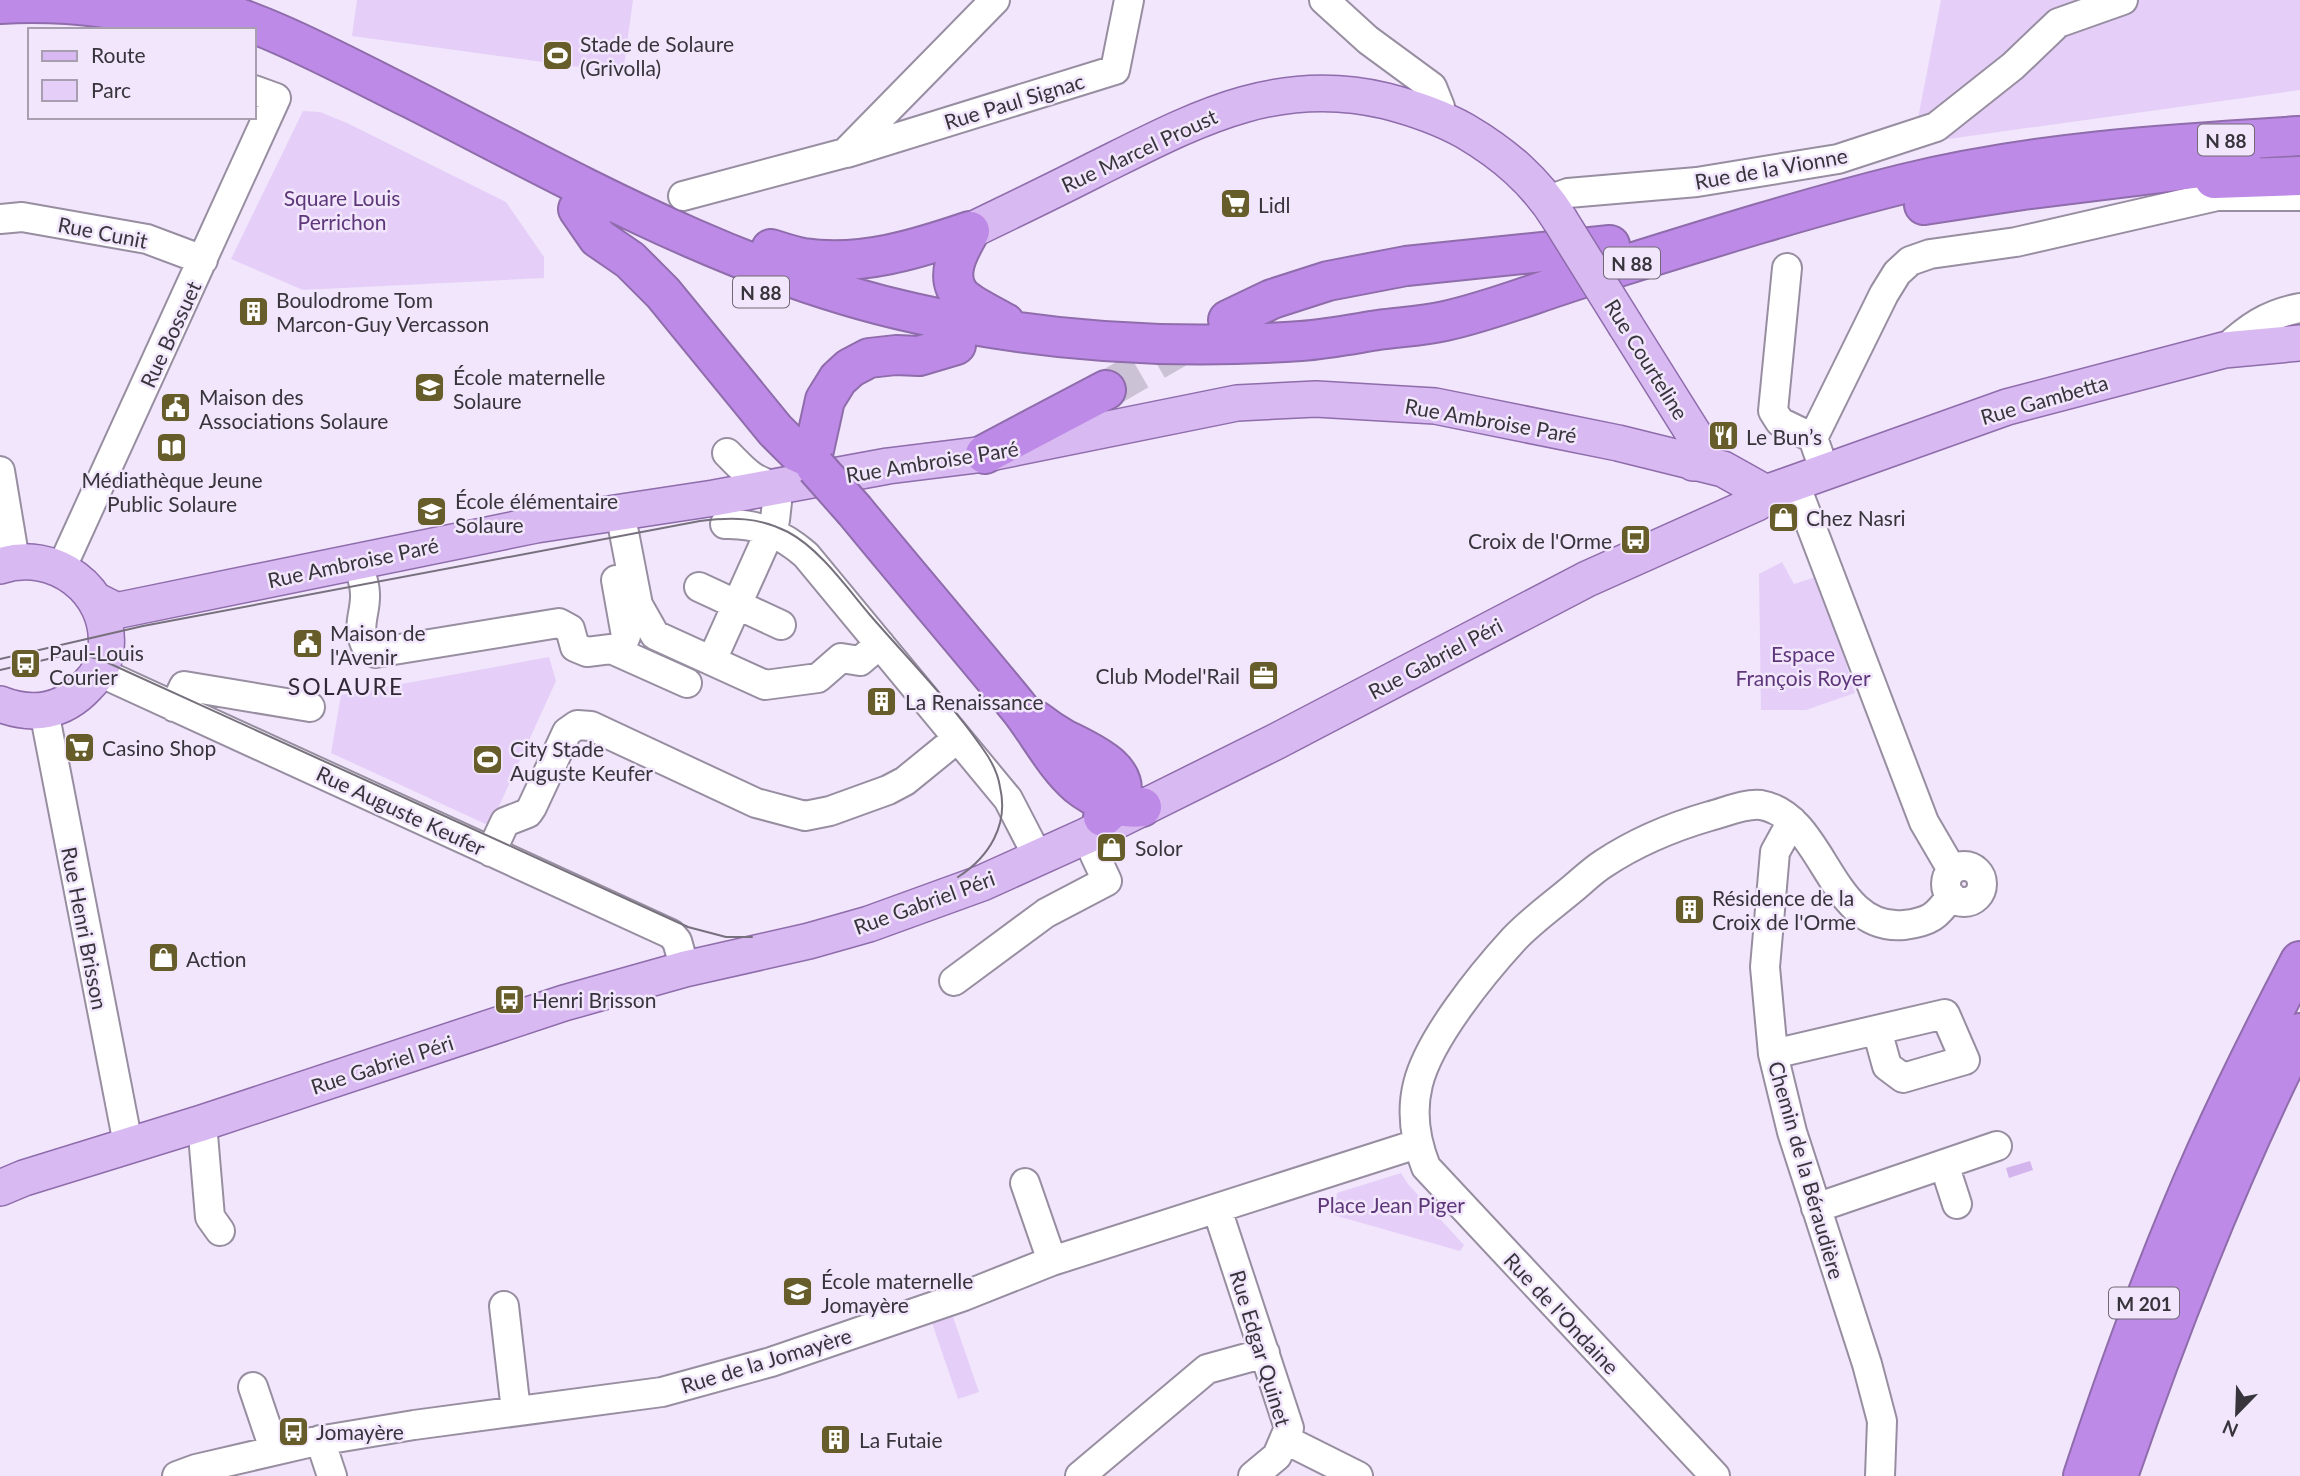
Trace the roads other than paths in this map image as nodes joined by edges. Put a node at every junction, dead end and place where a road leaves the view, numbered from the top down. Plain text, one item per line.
1 (179, 0) edge
2 (995, 0) edge
3 (1129, 0) edge
4 (1324, 0) edge
5 (2123, 0) edge
6 (0, 4) edge
7 (195, 28) edge
8 (256, 49) edge
9 (265, 94) edge
10 (1438, 117) junction
11 (256, 118) edge
12 (256, 119) edge
13 (2300, 135) edge
14 (845, 153) junction
15 (2300, 156) edge
16 (2300, 176) edge
17 (2023, 190) junction
18 (683, 196) dead end
19 (2300, 196) edge
20 (578, 209) junction
21 (1554, 210) junction
22 (0, 219) edge
23 (970, 231) junction
24 (1723, 234) junction
25 (706, 244) junction
26 (203, 260) junction
27 (1787, 268) dead end
28 (2300, 308) edge
29 (1228, 320) tunnel mouth
30 (1019, 332) junction
31 (2300, 343) edge
32 (956, 345) junction
33 (2224, 350) junction
34 (1106, 390) tunnel mouth
35 (1813, 438) junction
36 (985, 454) junction
37 (814, 463) junction
38 (1693, 463) junction
39 (0, 471) edge
40 (1795, 483) junction
41 (775, 486) junction
42 (719, 511) junction
43 (612, 514) junction
44 (770, 531) junction
45 (357, 561) junction
46 (8, 563) edge
47 (61, 569) junction
48 (699, 587) dead end
49 (95, 600) junction
50 (737, 604) junction
51 (780, 625) dead end
52 (880, 644) junction
53 (619, 652) junction
54 (712, 660) junction
55 (103, 665) junction
56 (687, 683) dead end
57 (0, 704) edge
58 (174, 707) junction
59 (310, 707) dead end
60 (44, 711) junction
61 (948, 746) dead end
62 (1792, 821) junction
63 (1090, 828) junction
64 (491, 852) junction
65 (2300, 961) edge
66 (685, 969) junction
67 (954, 981) dead end
68 (1877, 1030) dead end
69 (2300, 1033) edge
70 (1773, 1054) junction
71 (2288, 1067) edge
72 (202, 1123) junction
73 (2236, 1127) junction
74 (128, 1144) junction
75 (1417, 1144) junction
76 (1997, 1146) dead end
77 (1944, 1164) junction
78 (1026, 1183) dead end
79 (0, 1188) edge
80 (1957, 1204) dead end
81 (1816, 1208) junction
82 (1217, 1209) junction
83 (220, 1231) dead end
84 (1052, 1261) junction
85 (504, 1306) dead end
86 (1265, 1353) junction
87 (253, 1387) dead end
88 (516, 1411) junction
89 (320, 1440) junction
90 (1286, 1440) junction
91 (274, 1449) junction
92 (177, 1476) edge
93 (332, 1476) edge
94 (1080, 1476) edge
95 (1253, 1476) edge
96 (1358, 1476) edge
97 (1715, 1476) edge
98 (1880, 1476) edge
99 (2083, 1476) edge
100 (2118, 1476) edge

1 - 25 highway, N 88
2 - 14 street
3 - 14 street, Rue Paul Signac
4 - 10 street
5 - 21 street, Rue de la Vionne
6 - 7 highway
8 - 20 highway, N 88
9 - 11 street, Rue Bossuet
10 - 21 main road, Rue Courteline
10 - 23 main road, Rue Marcel Proust
12 - 26 street, Rue Bossuet
13 - 24 highway, N 88
14 - 18 street, Rue Paul Signac
15 - 17 highway, N 88
16 - 17 highway
17 - 32 highway, N 88
19 - 35 street
20 - 32 highway, N 88
20 - 37 highway
21 - 38 main road, Rue Courteline, bridge
22 - 26 street, Rue Cunit
23 - 25 highway
23 - 30 highway
24 - 29 highway
24 - 30 highway, N 88
25 - 30 highway, N 88
26 - 47 street, Rue Bossuet
27 - 35 street
28 - 33 street
31 - 33 main road, Rue Gambetta
32 - 37 highway
33 - 40 main road, Rue Gambetta
34 - 36 highway
35 - 40 street
36 - 38 main road, Rue Ambroise Paré
36 - 41 main road, Rue Ambroise Paré
37 - 63 highway, bridge
38 - 40 main road, Rue Ambroise Paré
39 - 46 street
40 - 62 street
40 - 63 main road, Rue Gabriel Péri
41 - 42 main road, Rue Ambroise Paré
41 - 44 street
42 - 43 main road, Rue Ambroise Paré
42 - 44 street
43 - 45 main road, Rue Ambroise Paré
43 - 53 street
43 - 54 street
44 - 50 street
44 - 52 street
45 - 49 main road, Rue Ambroise Paré
45 - 53 street
46 - 47 main road
47 - 49 main road
48 - 50 street
49 - 55 main road
50 - 51 street
50 - 54 street
52 - 54 street
52 - 63 street
53 - 56 street
55 - 58 street, Rue Auguste Keufer
55 - 60 main road
57 - 60 main road
58 - 59 street
58 - 64 street, Rue Auguste Keufer
60 - 74 street, Rue Henri Brisson
61 - 64 street
62 - 70 street, Chemin de la Béraudière
62 - 75 street
63 - 66 main road, Rue Gabriel Péri
63 - 67 street
64 - 66 street, Rue Auguste Keufer
65 - 73 highway, M 201
66 - 72 main road, Rue Gabriel Péri
68 - 70 street
69 - 71 highway, M 201
70 - 81 street, Chemin de la Béraudière
71 - 73 highway, M 201
72 - 74 main road, Rue Gabriel Péri
72 - 83 street
73 - 99 highway, M 201
73 - 100 highway, M 201
74 - 79 main road, Rue Gabriel Péri
75 - 82 street, Rue de la Jomayère
75 - 97 street, Rue de l'Ondaine
76 - 77 street
77 - 80 street
77 - 81 street
78 - 84 street
81 - 98 street, Chemin de la Béraudière
82 - 84 street, Rue de la Jomayère
82 - 86 street, Rue Edgar Quinet
84 - 88 street, Rue de la Jomayère
85 - 88 street
86 - 90 street, Rue Edgar Quinet
86 - 94 street
87 - 91 street
88 - 89 street, Rue de la Jomayère
89 - 91 street, Rue de la Jomayère
89 - 93 street
90 - 95 street, Rue Edgar Quinet
90 - 96 street
91 - 92 street, Rue de la Jomayère

